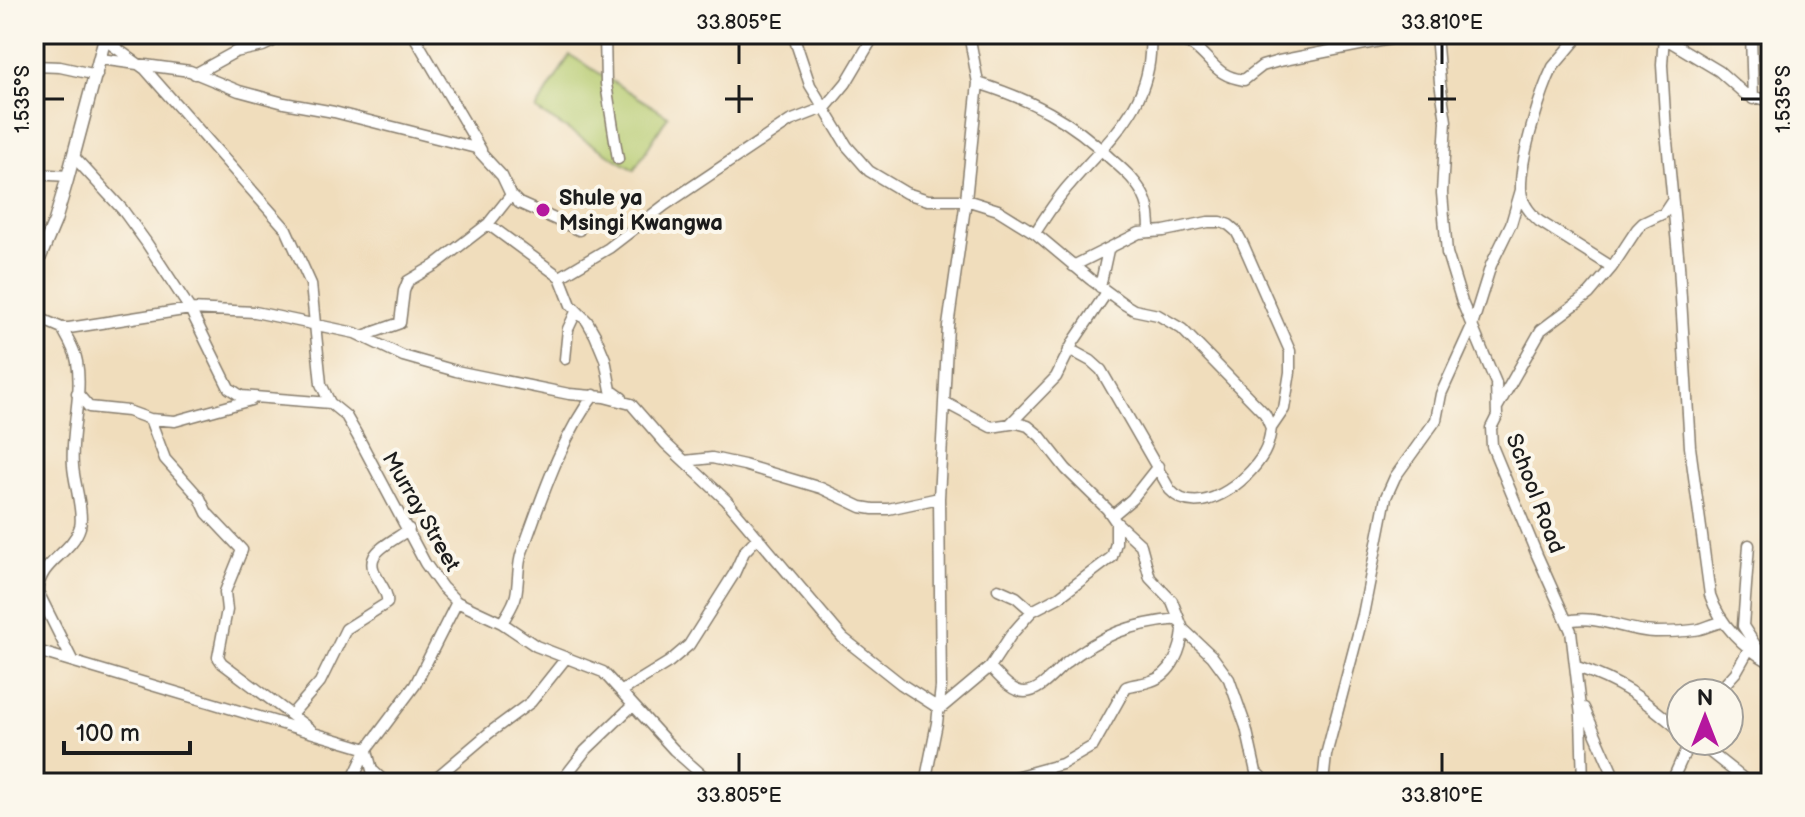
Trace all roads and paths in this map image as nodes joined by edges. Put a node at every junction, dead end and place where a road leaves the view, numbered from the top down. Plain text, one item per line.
1 (288, 34) edge
2 (413, 34) edge
3 (605, 34) edge
4 (793, 34) edge
5 (875, 34) edge
6 (969, 34) edge
7 (1150, 34) edge
8 (1159, 34) edge
9 (1436, 34) edge
10 (1581, 34) edge
11 (1751, 34) edge
12 (1664, 36) edge
13 (106, 37) edge
14 (1390, 39) dead end
15 (100, 59) junction
16 (140, 64) junction
17 (34, 66) edge
18 (195, 74) junction
19 (97, 75) junction
20 (978, 83) junction
21 (1753, 99) junction
22 (1771, 101) edge
23 (826, 107) junction
24 (1103, 148) junction
25 (482, 152) junction
26 (74, 157) junction
27 (618, 159) dead end
28 (34, 174) edge
29 (68, 176) junction
30 (1521, 190) junction
31 (511, 195) junction
32 (1673, 199) junction
33 (966, 200) junction
34 (488, 224) junction
35 (579, 230) dead end
36 (1150, 232) junction
37 (1035, 233) junction
38 (1108, 250) junction
39 (1073, 266) junction
40 (1612, 267) junction
41 (34, 271) edge
42 (560, 277) junction
43 (1104, 290) junction
44 (190, 309) junction
45 (576, 312) junction
46 (34, 316) edge
47 (313, 324) junction
48 (1472, 326) junction
49 (62, 328) junction
50 (363, 336) junction
51 (1069, 349) junction
52 (565, 359) dead end
53 (225, 384) junction
54 (594, 395) junction
55 (259, 399) junction
56 (626, 402) junction
57 (330, 403) junction
58 (946, 403) junction
59 (82, 407) junction
60 (1497, 408) junction
61 (219, 409) junction
62 (150, 419) junction
63 (1010, 424) junction
64 (1271, 428) junction
65 (685, 461) junction
66 (1158, 466) junction
67 (939, 498) junction
68 (1114, 519) junction
69 (409, 529) junction
70 (758, 537) junction
71 (1749, 545) dead end
72 (998, 589) dead end
73 (457, 602) junction
74 (1032, 611) junction
75 (1567, 621) junction
76 (1723, 622) junction
77 (502, 623) junction
78 (1181, 624) junction
79 (1749, 649) junction
80 (34, 650) edge
81 (566, 658) junction
82 (72, 660) junction
83 (1768, 661) edge
84 (990, 667) junction
85 (1577, 667) junction
86 (1731, 677) edge
87 (622, 691) junction
88 (1580, 698) junction
89 (632, 706) junction
90 (940, 709) junction
91 (291, 715) junction
92 (1665, 718) edge
93 (311, 730) junction
94 (367, 749) junction
95 (1685, 757) edge
96 (1714, 757) edge
97 (351, 783) edge
98 (386, 783) edge
99 (430, 783) edge
100 (560, 783) edge
101 (711, 783) edge
102 (925, 783) edge
103 (993, 783) edge
104 (1267, 783) edge
105 (1323, 783) edge
106 (1583, 783) edge
107 (1617, 783) edge
108 (1671, 783) edge
109 (1749, 783) edge

1 - 18 street
2 - 25 street
3 - 27 street
4 - 23 street
5 - 23 street
6 - 20 street
7 - 24 street
8 - 14 street
9 - 48 street, School Road
10 - 30 street
11 - 21 street
12 - 21 street
12 - 32 street
13 - 15 street
13 - 16 street
15 - 16 street
15 - 19 street
16 - 18 street
16 - 47 street, Murray Street
17 - 19 street
18 - 25 street
19 - 26 street
20 - 24 street
20 - 33 street
21 - 22 street
23 - 33 street
23 - 42 street
24 - 36 street
24 - 37 street
25 - 31 street
26 - 29 street
26 - 44 street
28 - 29 street
29 - 41 street
30 - 40 street
30 - 48 street
31 - 34 street
31 - 35 street
32 - 40 street
32 - 76 street
33 - 37 street
33 - 58 street
34 - 42 street
34 - 50 street
36 - 38 street
36 - 64 street
37 - 39 street
38 - 39 street
38 - 43 street
39 - 43 street
40 - 60 street
42 - 45 street
43 - 51 street
43 - 64 street
44 - 47 street
44 - 49 street
44 - 53 street
45 - 52 street
45 - 56 street
46 - 49 street
47 - 50 street
47 - 57 street, Murray Street
48 - 60 street, School Road
48 - 105 street
49 - 59 street
50 - 54 street
51 - 63 street
51 - 66 street
53 - 55 street
53 - 61 street
54 - 56 street
54 - 77 street
55 - 57 street
55 - 61 street
56 - 65 street
57 - 69 street, Murray Street
58 - 63 street
58 - 67 street
59 - 62 street
59 - 82 street
60 - 75 street, School Road
61 - 62 street
62 - 91 street
63 - 68 street
64 - 66 street
65 - 67 street
65 - 70 street
66 - 68 street
67 - 90 street
68 - 74 street
68 - 78 street
69 - 73 street, Murray Street
69 - 91 street
70 - 87 street
70 - 90 street
71 - 83 street
72 - 74 street
73 - 77 street, Murray Street
73 - 94 street
74 - 84 street
75 - 76 street
75 - 85 street, School Road
76 - 79 street
77 - 81 street, Murray Street
78 - 84 street
78 - 103 street
78 - 104 street
79 - 83 street
79 - 86 street
80 - 82 street
81 - 87 street, Murray Street
81 - 99 street
82 - 93 street
84 - 90 street
85 - 88 street, School Road
85 - 92 street
87 - 89 street, Murray Street
88 - 106 street, School Road
88 - 107 street
89 - 100 street
89 - 101 street, Murray Street
90 - 102 street
91 - 93 street
93 - 94 street
94 - 97 street
94 - 98 street
95 - 108 street
96 - 109 street

